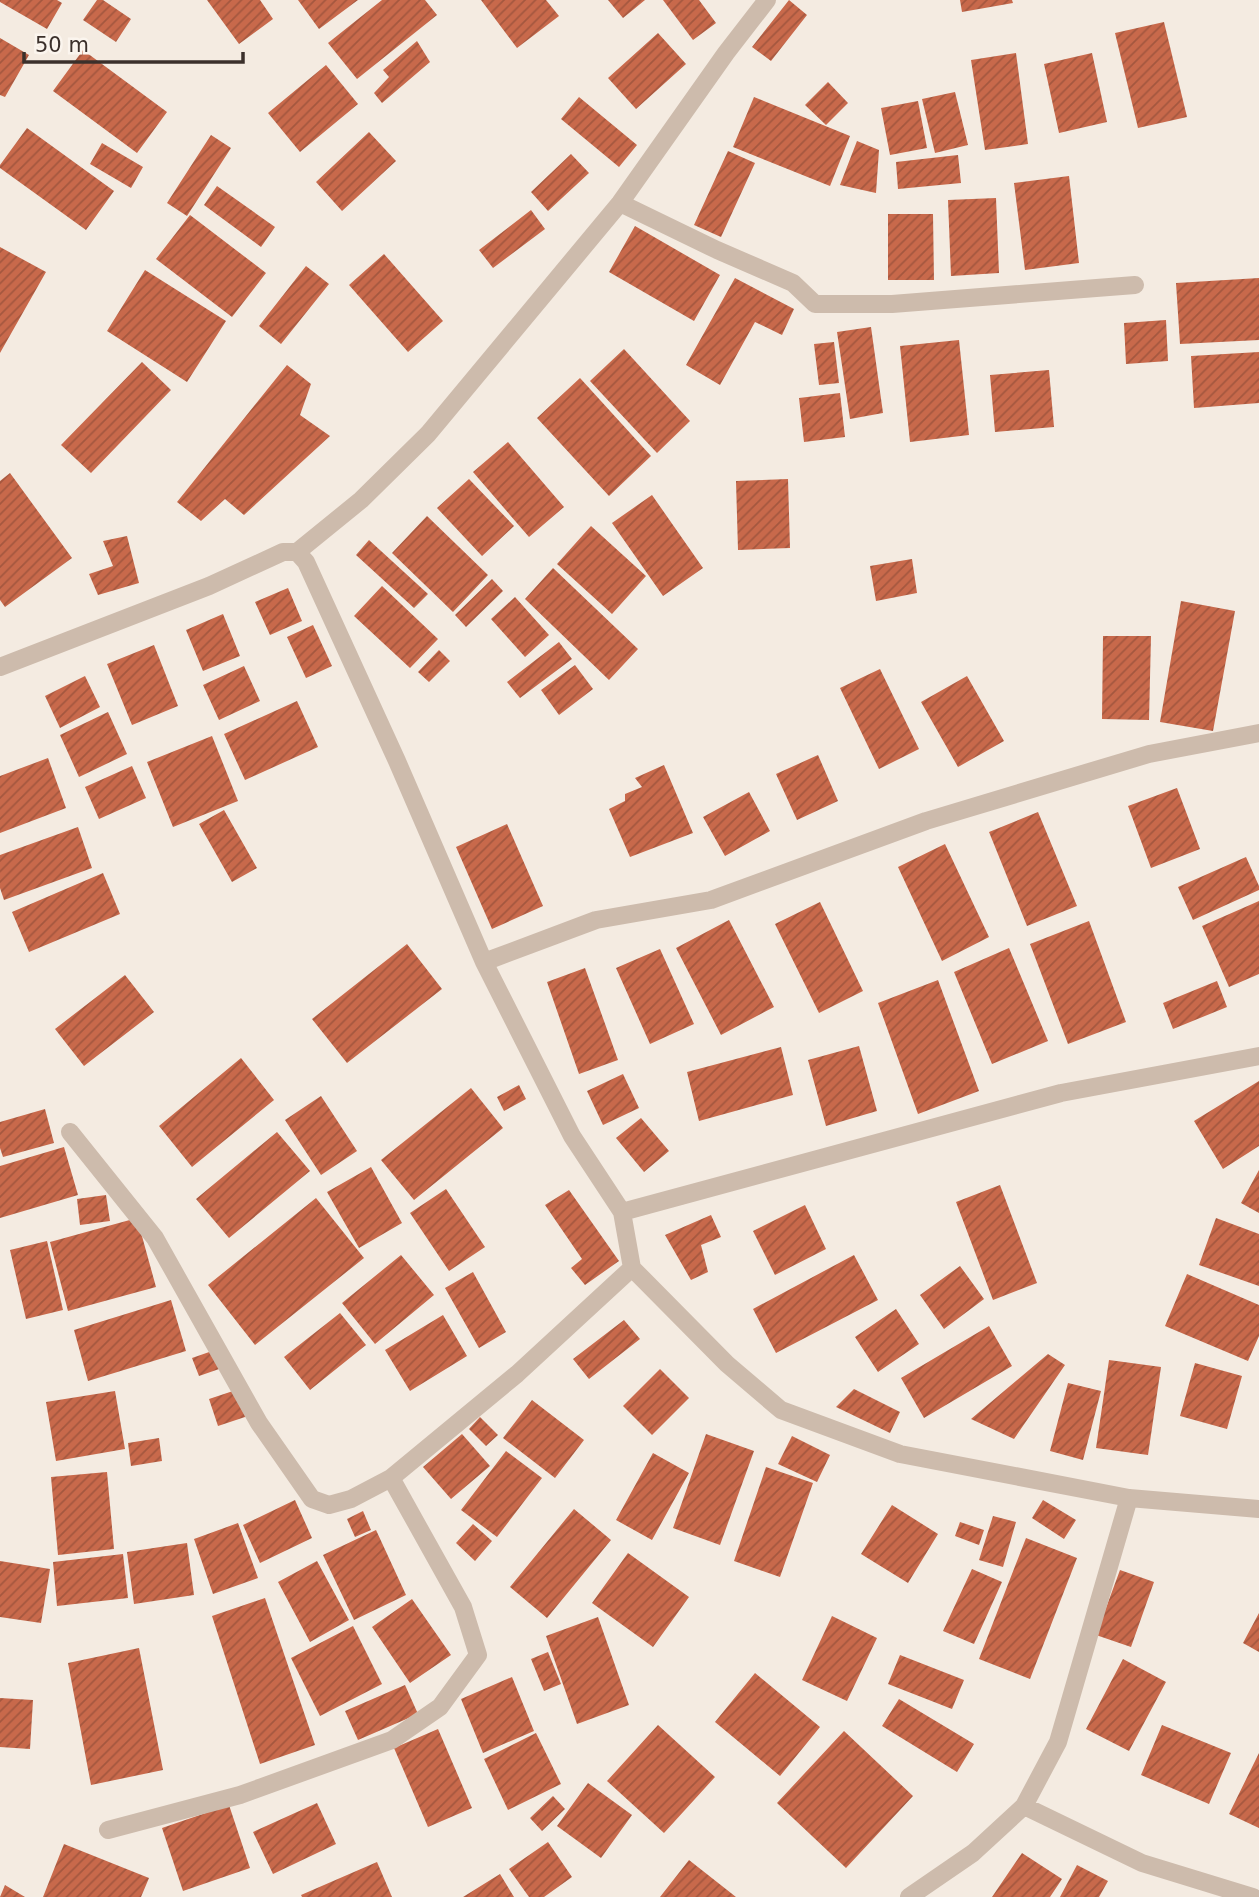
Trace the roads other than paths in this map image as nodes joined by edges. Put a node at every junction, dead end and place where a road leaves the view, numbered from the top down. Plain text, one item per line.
1 (767, 0) edge
2 (620, 203) junction
3 (1135, 285) dead end
4 (297, 552) junction
5 (0, 667) edge
6 (1259, 733) edge
7 (484, 962) junction
8 (1259, 1056) edge
9 (70, 1132) dead end
10 (622, 1212) junction
11 (632, 1268) junction
12 (391, 1478) junction
13 (1129, 1498) junction
14 (1259, 1509) edge
15 (1024, 1806) junction
16 (108, 1830) dead end
17 (909, 1897) edge
18 (1253, 1897) edge

1 - 2 street
2 - 3 street
2 - 4 street
4 - 5 street
4 - 7 street
6 - 7 street
7 - 10 street
8 - 10 street
9 - 12 street
10 - 11 street
11 - 12 street
11 - 13 street
12 - 16 street
13 - 14 street
13 - 15 street
15 - 17 street
15 - 18 street

